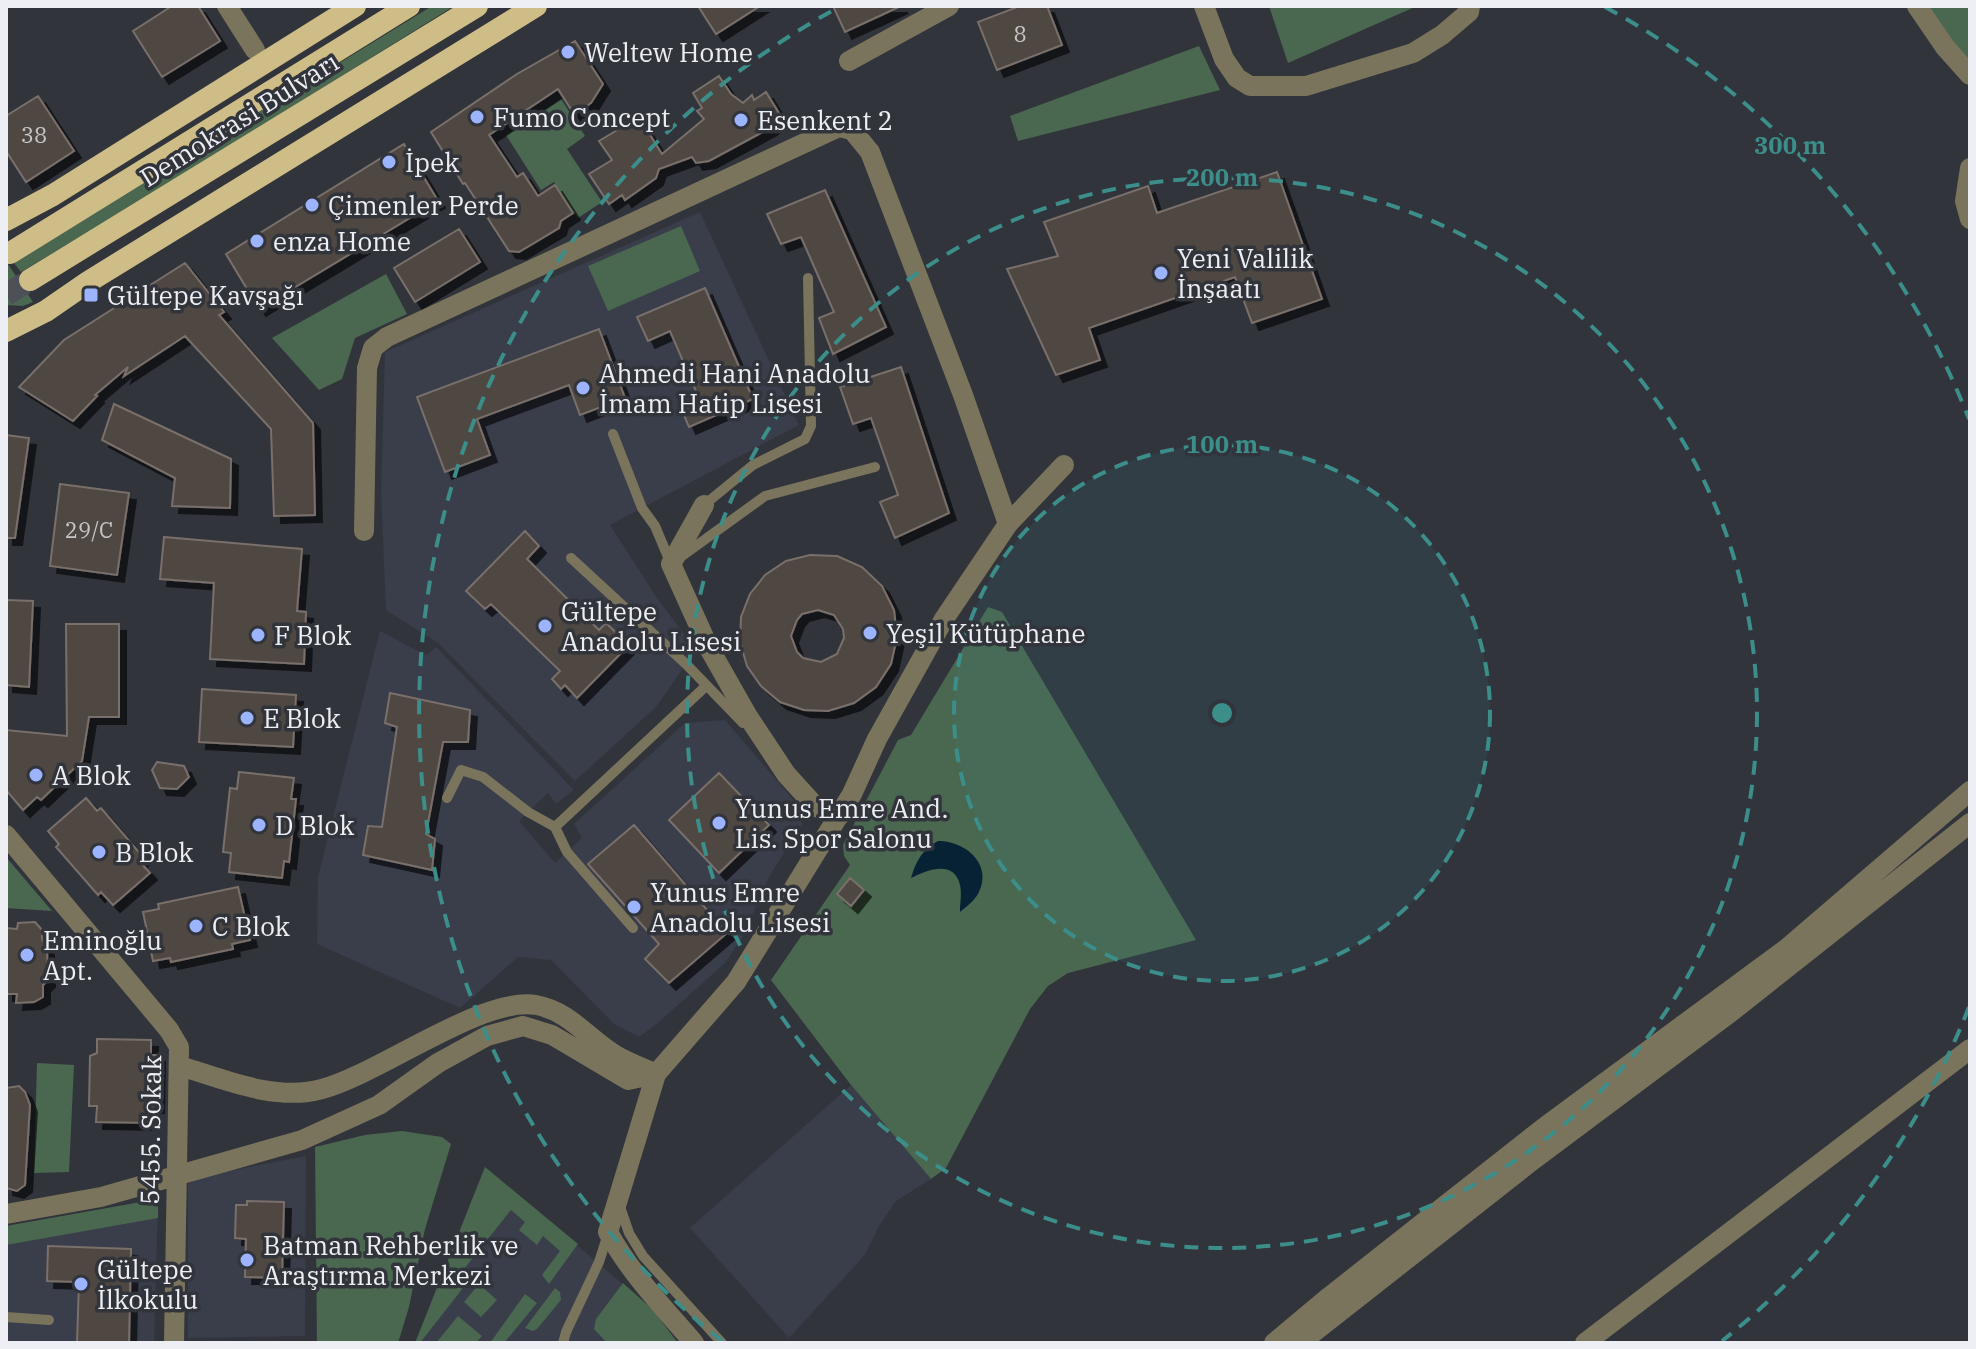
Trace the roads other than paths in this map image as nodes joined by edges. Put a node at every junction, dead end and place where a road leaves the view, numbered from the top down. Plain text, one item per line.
1 (227, 6) edge
2 (355, 6) edge
3 (409, 6) edge
4 (477, 6) edge
5 (536, 6) edge
6 (949, 6) edge
7 (1204, 6) edge
8 (1490, 6) edge
9 (1917, 6) edge
10 (1470, 9) edge
11 (255, 50) dead end
12 (849, 61) dead end
13 (1970, 75) edge
14 (1970, 168) edge
15 (1970, 219) edge
16 (6, 220) edge
17 (10, 253) dead end
18 (808, 278) dead end
19 (30, 280) tunnel mouth
20 (46, 311) junction
21 (6, 314) edge
22 (6, 331) edge
23 (6, 345) edge
24 (613, 434) dead end
25 (1064, 465) dead end
26 (875, 467) dead end
27 (704, 505) joint
28 (1008, 524) junction
29 (364, 531) dead end
30 (571, 558) dead end
31 (671, 564) junction
32 (706, 686) junction
33 (786, 774) junction
34 (1970, 791) edge
35 (447, 798) dead end
36 (840, 815) junction
37 (1970, 823) edge
38 (555, 827) junction
39 (6, 835) edge
40 (633, 928) dead end
41 (1970, 1049) edge
42 (180, 1066) junction
43 (656, 1074) junction
44 (175, 1176) junction
45 (618, 1202) junction
46 (6, 1214) edge
47 (608, 1232) junction
48 (6, 1317) edge
49 (49, 1320) dead end
50 (174, 1343) edge
51 (563, 1343) edge
52 (694, 1343) edge
53 (722, 1343) edge
54 (1274, 1343) edge
55 (1300, 1343) edge
56 (1585, 1343) edge

1 - 11 street
2 - 16 highway
3 - 17 highway, Demokrasi Bulvarı
4 - 19 highway, Demokrasi Bulvarı
5 - 20 highway
6 - 12 street
7 - 10 street
8 - 10 street
9 - 13 street
14 - 15 street
18 - 27 lane
20 - 21 highway
20 - 22 highway
20 - 23 highway
24 - 31 lane
25 - 28 street
26 - 31 lane
27 - 31 street
28 - 29 street
28 - 36 street
30 - 32 lane
31 - 33 street
32 - 33 lane
32 - 38 lane
33 - 36 street
34 - 54 street
35 - 38 lane
36 - 43 street
37 - 55 street
38 - 40 lane
39 - 42 street, 5455. Sokak
41 - 56 street
42 - 43 street
42 - 44 street, 5455. Sokak
43 - 44 street
43 - 45 street
44 - 46 street
44 - 50 street, 5455. Sokak
45 - 47 street
45 - 53 lane
47 - 51 lane
47 - 52 street
48 - 49 lane

